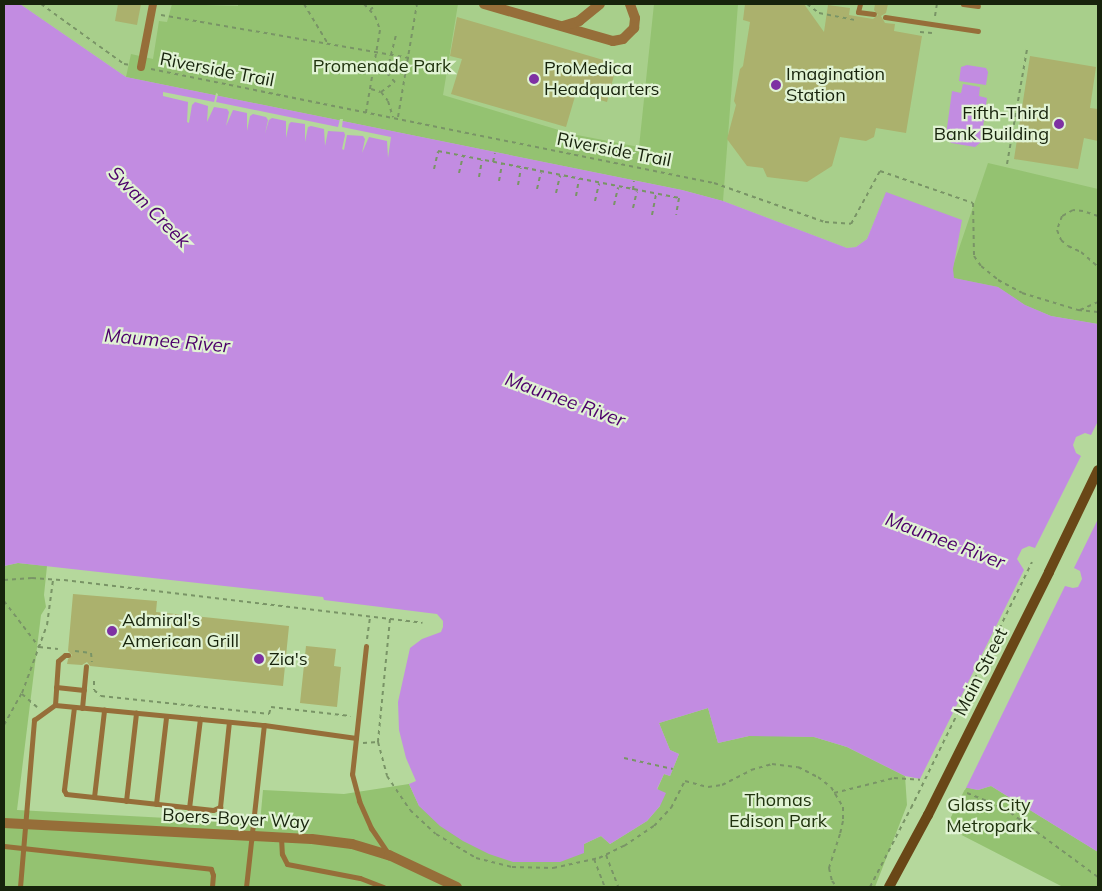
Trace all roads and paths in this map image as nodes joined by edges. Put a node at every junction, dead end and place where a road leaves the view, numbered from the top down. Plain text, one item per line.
1 (41, 4) edge
2 (153, 4) edge
3 (304, 4) edge
4 (364, 4) edge
5 (378, 4) edge
6 (417, 4) edge
7 (426, 4) edge
8 (430, 4) edge
9 (484, 4) edge
10 (600, 4) edge
11 (630, 4) edge
12 (860, 4) edge
13 (963, 4) edge
14 (978, 6) dead end
15 (370, 10) junction
16 (151, 13) junction
17 (874, 14) dead end
18 (886, 17) dead end
19 (562, 26) junction
20 (978, 30) dead end
21 (396, 35) dead end
22 (328, 44) junction
23 (1027, 49) dead end
24 (377, 52) junction
25 (392, 55) junction
26 (408, 58) junction
27 (434, 62) dead end
28 (385, 67) junction
29 (142, 68) junction
30 (374, 69) junction
31 (370, 89) junction
32 (381, 92) junction
33 (366, 112) junction
34 (392, 117) junction
35 (398, 118) junction
36 (495, 153) dead end
37 (463, 156) junction
38 (482, 160) junction
39 (493, 162) junction
40 (502, 164) junction
41 (1007, 164) dead end
42 (521, 168) junction
43 (434, 169) dead end
44 (541, 172) junction
45 (459, 174) dead end
46 (560, 176) junction
47 (479, 177) dead end
48 (579, 179) junction
49 (499, 181) dead end
50 (634, 181) dead end
51 (599, 183) junction
52 (518, 185) dead end
53 (618, 187) junction
54 (537, 189) dead end
55 (633, 190) junction
56 (637, 191) junction
57 (556, 193) dead end
58 (656, 194) junction
59 (576, 196) dead end
60 (595, 201) dead end
61 (614, 205) dead end
62 (633, 208) dead end
63 (652, 215) dead end
64 (676, 215) dead end
65 (1098, 216) edge
66 (1098, 267) edge
67 (1098, 302) edge
68 (1078, 310) junction
69 (1098, 312) edge
70 (1098, 470) edge
71 (1032, 562) dead end
72 (4, 580) edge
73 (53, 580) junction
74 (4, 601) edge
75 (370, 616) junction
76 (390, 619) junction
77 (422, 623) dead end
78 (366, 646) joint
79 (38, 647) junction
80 (61, 650) dead end
81 (68, 653) joint
82 (86, 666) dead end
83 (92, 666) dead end
84 (94, 678) dead end
85 (56, 687) junction
86 (84, 690) junction
87 (22, 693) junction
88 (55, 705) junction
89 (74, 707) junction
90 (82, 708) junction
91 (104, 710) junction
92 (43, 712) junction
93 (136, 713) junction
94 (166, 717) junction
95 (358, 717) junction
96 (200, 719) junction
97 (229, 722) junction
98 (4, 725) edge
99 (264, 726) junction
100 (355, 740) junction
101 (378, 742) junction
102 (624, 758) dead end
103 (673, 769) dead end
104 (920, 780) dead end
105 (834, 793) junction
106 (967, 794) dead end
107 (94, 797) junction
108 (126, 801) junction
109 (156, 804) junction
110 (189, 808) junction
111 (4, 823) edge
112 (24, 824) junction
113 (251, 836) junction
114 (281, 837) junction
115 (4, 846) edge
116 (23, 848) junction
117 (389, 855) junction
118 (606, 855) junction
119 (594, 859) junction
120 (1098, 877) edge
121 (20, 887) edge
122 (212, 887) edge
123 (246, 887) edge
124 (383, 887) edge
125 (457, 887) edge
126 (605, 887) edge
127 (618, 887) edge
128 (837, 887) edge
129 (870, 887) edge
130 (889, 887) edge

1 - 29 path, Riverside Trail
2 - 16 street
3 - 22 path
4 - 15 path
5 - 15 path
6 - 26 path
7 - 8 path
9 - 19 street
10 - 19 street
11 - 19 street
12 - 17 lane
13 - 14 lane
15 - 24 path
16 - 22 path
16 - 29 street
18 - 20 lane
21 - 25 path
22 - 24 path
23 - 41 path
24 - 25 path
24 - 30 path
25 - 26 path
25 - 28 path
26 - 27 path
26 - 35 path
28 - 30 path
28 - 32 path
29 - 33 path, Riverside Trail
30 - 31 path
31 - 32 path
31 - 33 path
32 - 34 path
33 - 34 path, Riverside Trail
34 - 35 path, Riverside Trail
35 - 68 path, Riverside Trail
36 - 39 path
37 - 38 path
37 - 43 path
37 - 45 path
38 - 39 path
38 - 47 path
39 - 40 path
40 - 42 path
40 - 49 path
42 - 44 path
42 - 52 path
44 - 46 path
44 - 54 path
46 - 48 path
46 - 57 path
48 - 51 path
48 - 59 path
50 - 55 path
51 - 53 path
51 - 60 path
53 - 55 path
53 - 61 path
55 - 56 path
56 - 58 path
56 - 62 path
58 - 63 path
58 - 64 path
65 - 66 path
67 - 68 path
68 - 69 path, Riverside Trail
70 - 130 main road, Main Street, bridge
71 - 129 path, bridge
72 - 73 path
73 - 75 path
73 - 79 path
74 - 79 path
75 - 76 path
75 - 78 path
76 - 77 path
76 - 101 path
78 - 95 lane
79 - 80 path
79 - 87 path
81 - 83 path
81 - 85 lane
82 - 86 lane
84 - 95 path
85 - 86 lane
85 - 88 lane
86 - 90 lane
87 - 92 path
87 - 98 path
88 - 89 lane
88 - 92 lane
89 - 90 lane
89 - 107 lane
90 - 91 lane
91 - 93 lane
91 - 107 lane
92 - 112 lane
93 - 94 lane
93 - 108 lane
94 - 96 lane
94 - 109 lane
95 - 100 lane
96 - 97 lane
96 - 110 lane
97 - 99 lane
97 - 110 lane
99 - 100 lane
99 - 113 lane
100 - 101 path
100 - 117 lane
101 - 119 path
102 - 103 path
104 - 105 path
105 - 118 path
105 - 128 path
106 - 120 path
107 - 108 lane
108 - 109 lane
109 - 110 lane
111 - 112 street, Boers-Boyer Way
112 - 113 street, Boers-Boyer Way
112 - 116 lane
113 - 114 street, Boers-Boyer Way
113 - 123 lane
114 - 117 street, Boers-Boyer Way
114 - 124 lane
115 - 116 lane
116 - 121 lane
116 - 122 lane
117 - 125 street, Boers-Boyer Way
118 - 119 path
118 - 127 path
119 - 126 path

